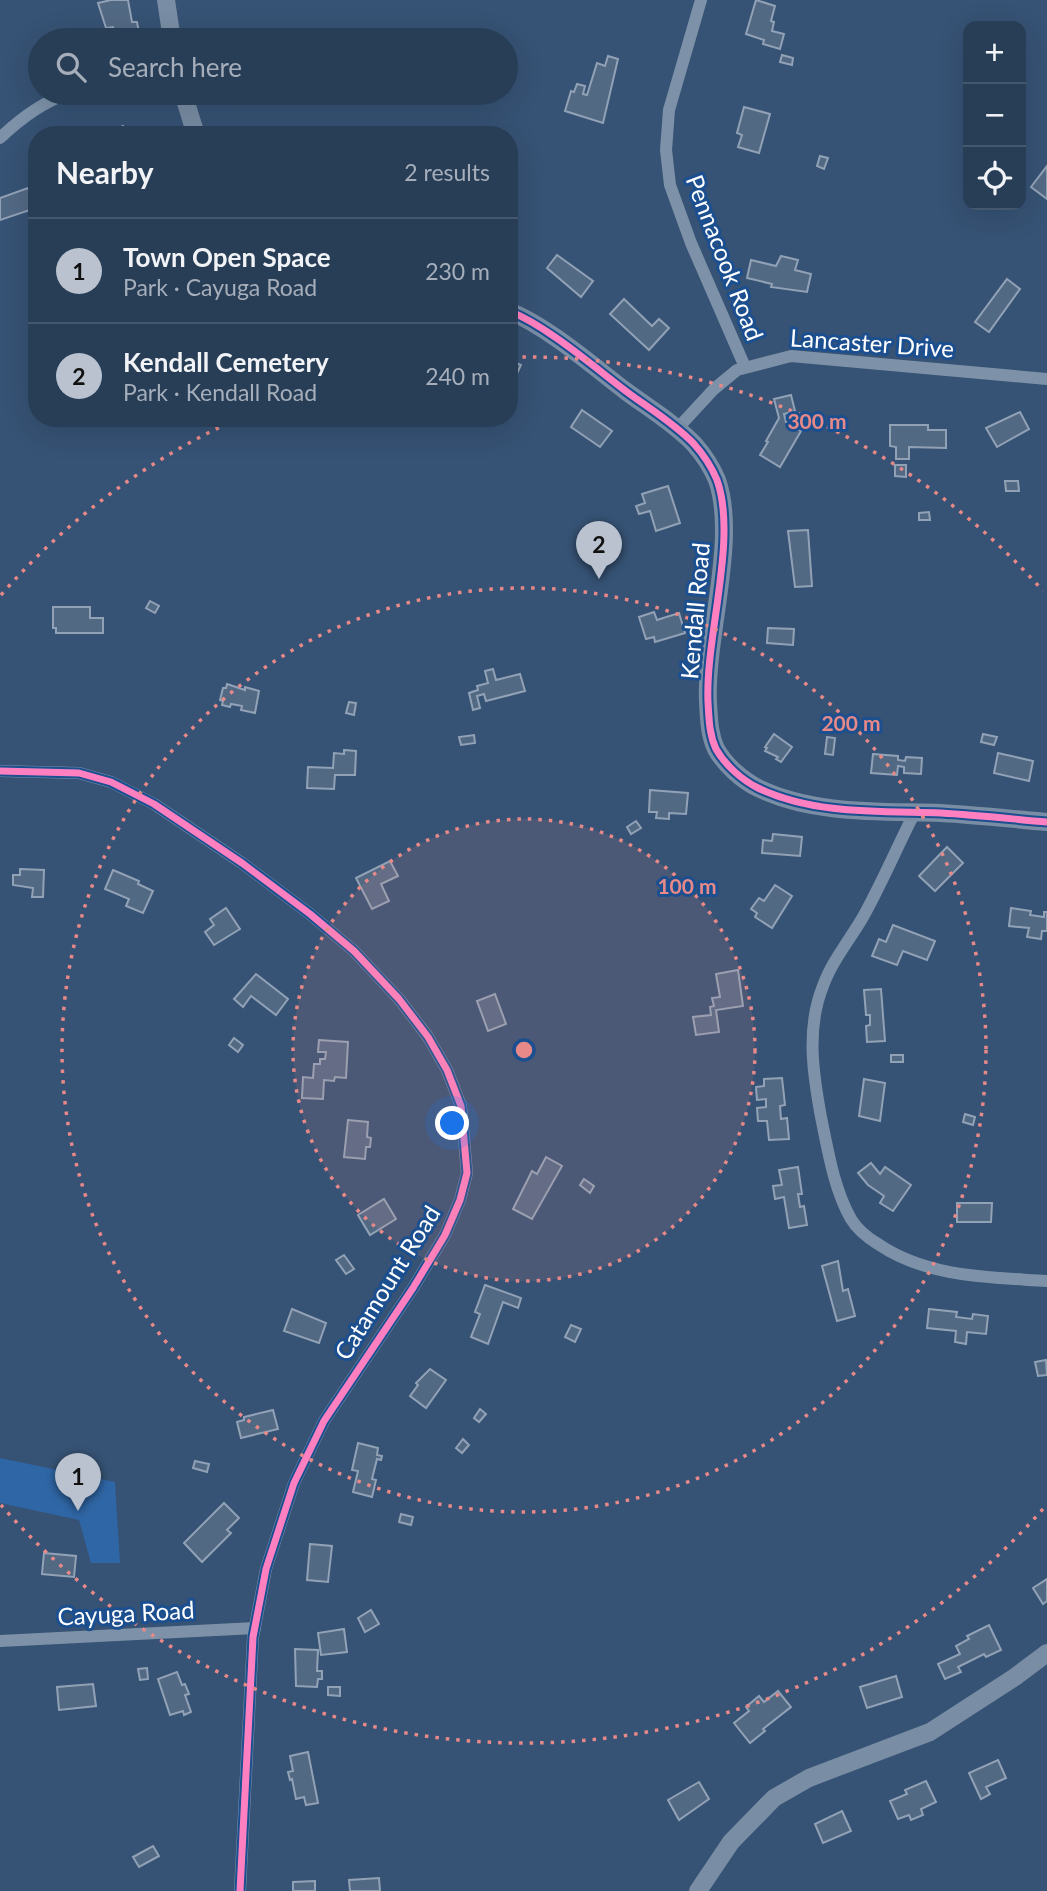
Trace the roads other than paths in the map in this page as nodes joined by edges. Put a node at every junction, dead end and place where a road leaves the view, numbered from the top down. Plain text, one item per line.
1 (166, 0) edge
2 (701, 0) edge
3 (170, 28) edge
4 (44, 105) edge
5 (187, 105) edge
6 (194, 126) edge
7 (0, 138) edge
8 (518, 317) edge
9 (745, 367) junction
10 (1047, 379) edge
11 (677, 429) junction
12 (0, 771) edge
13 (915, 812) junction
14 (1047, 822) edge
15 (1047, 1281) edge
16 (255, 1629) junction
17 (0, 1642) edge
18 (1047, 1653) edge
19 (240, 1891) edge
20 (698, 1891) edge

1 - 3 street
2 - 9 street, Pennacook Road
4 - 7 street
5 - 6 street
8 - 11 street, Kendall Road
9 - 10 street, Lancaster Drive
9 - 11 street, Lancaster Drive
11 - 13 street, Kendall Road
12 - 16 street, Catamount Road
13 - 14 street, Kendall Road
13 - 15 street
16 - 17 street, Cayuga Road
16 - 19 street, Catamount Road
18 - 20 street

